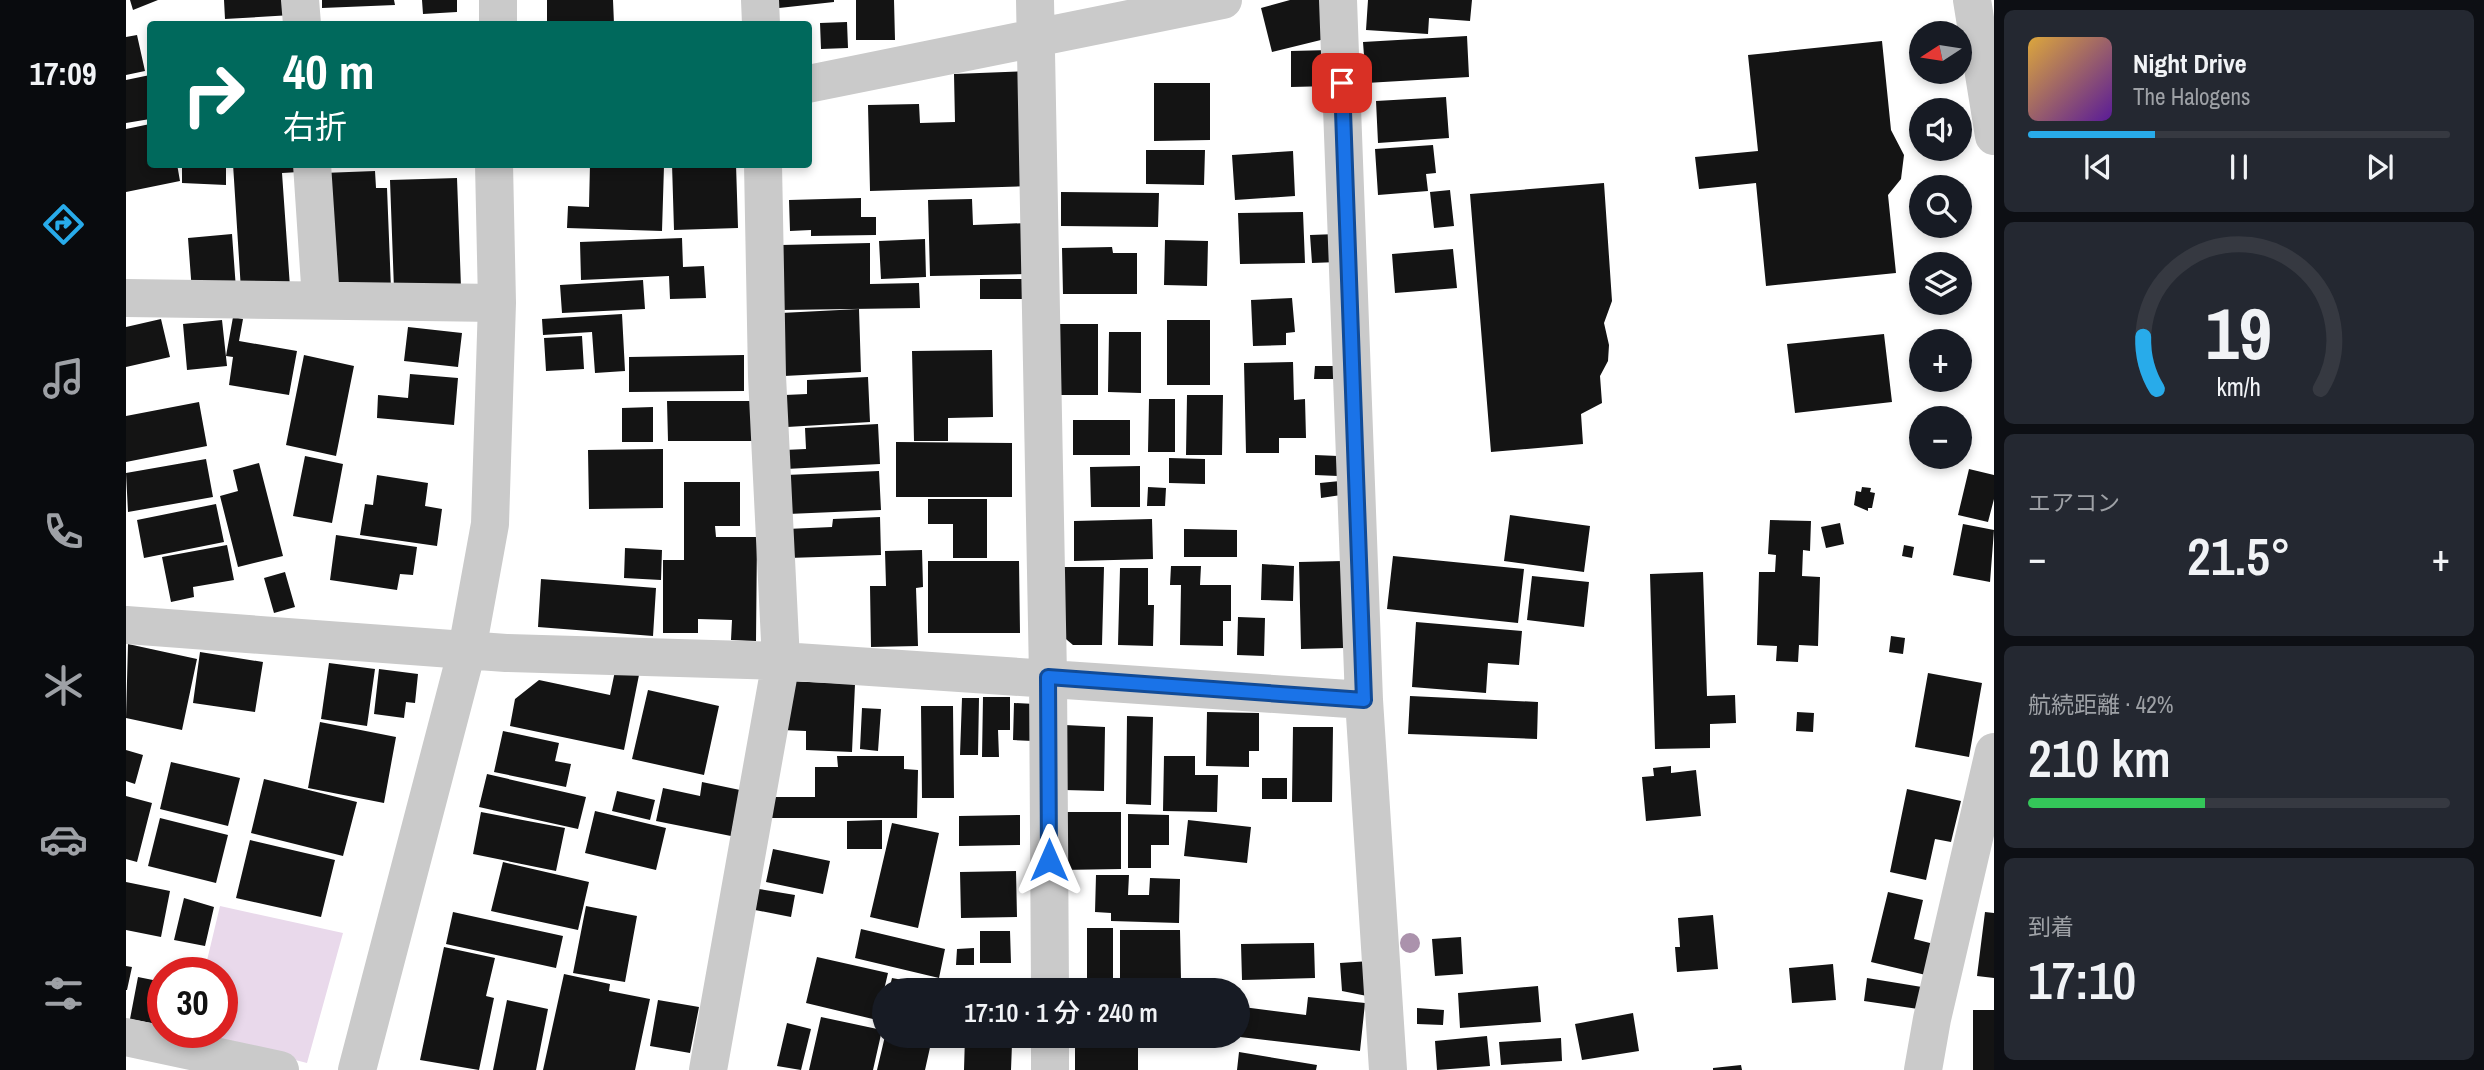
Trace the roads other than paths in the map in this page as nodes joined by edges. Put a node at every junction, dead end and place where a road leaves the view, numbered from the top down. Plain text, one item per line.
1 (300, 0) edge
2 (498, 0) edge
3 (760, 0) edge
4 (1035, 0) edge
5 (1223, 0) edge
6 (1338, 0) edge
7 (1972, 0) edge
8 (302, 21) edge
9 (498, 21) edge
10 (761, 21) edge
11 (1036, 38) junction
12 (812, 83) edge
13 (1994, 136) edge
14 (312, 168) edge
15 (495, 168) edge
16 (763, 168) edge
17 (126, 298) edge
18 (321, 300) junction
19 (496, 303) junction
20 (127, 621) edge
21 (467, 650) junction
22 (781, 661) junction
23 (1048, 677) junction
24 (1364, 700) junction
25 (1994, 751) edge
26 (1977, 892) edge
27 (1049, 978) edge
28 (126, 1037) edge
29 (1050, 1048) edge
30 (279, 1070) edge
31 (357, 1070) edge
32 (708, 1070) edge
33 (1050, 1070) edge
34 (1388, 1070) edge
35 (1923, 1070) edge

1 - 8 street
2 - 9 street
3 - 10 street
4 - 11 street
5 - 11 street
6 - 24 street
7 - 13 street
11 - 12 street
11 - 23 street
14 - 18 street
15 - 19 street
16 - 22 street
17 - 18 street
18 - 19 street
19 - 21 street
20 - 21 street
21 - 22 street
21 - 31 street
22 - 23 street
22 - 32 street
23 - 24 street
23 - 27 street
24 - 34 street
25 - 26 street
26 - 35 street
28 - 30 street
29 - 33 street

